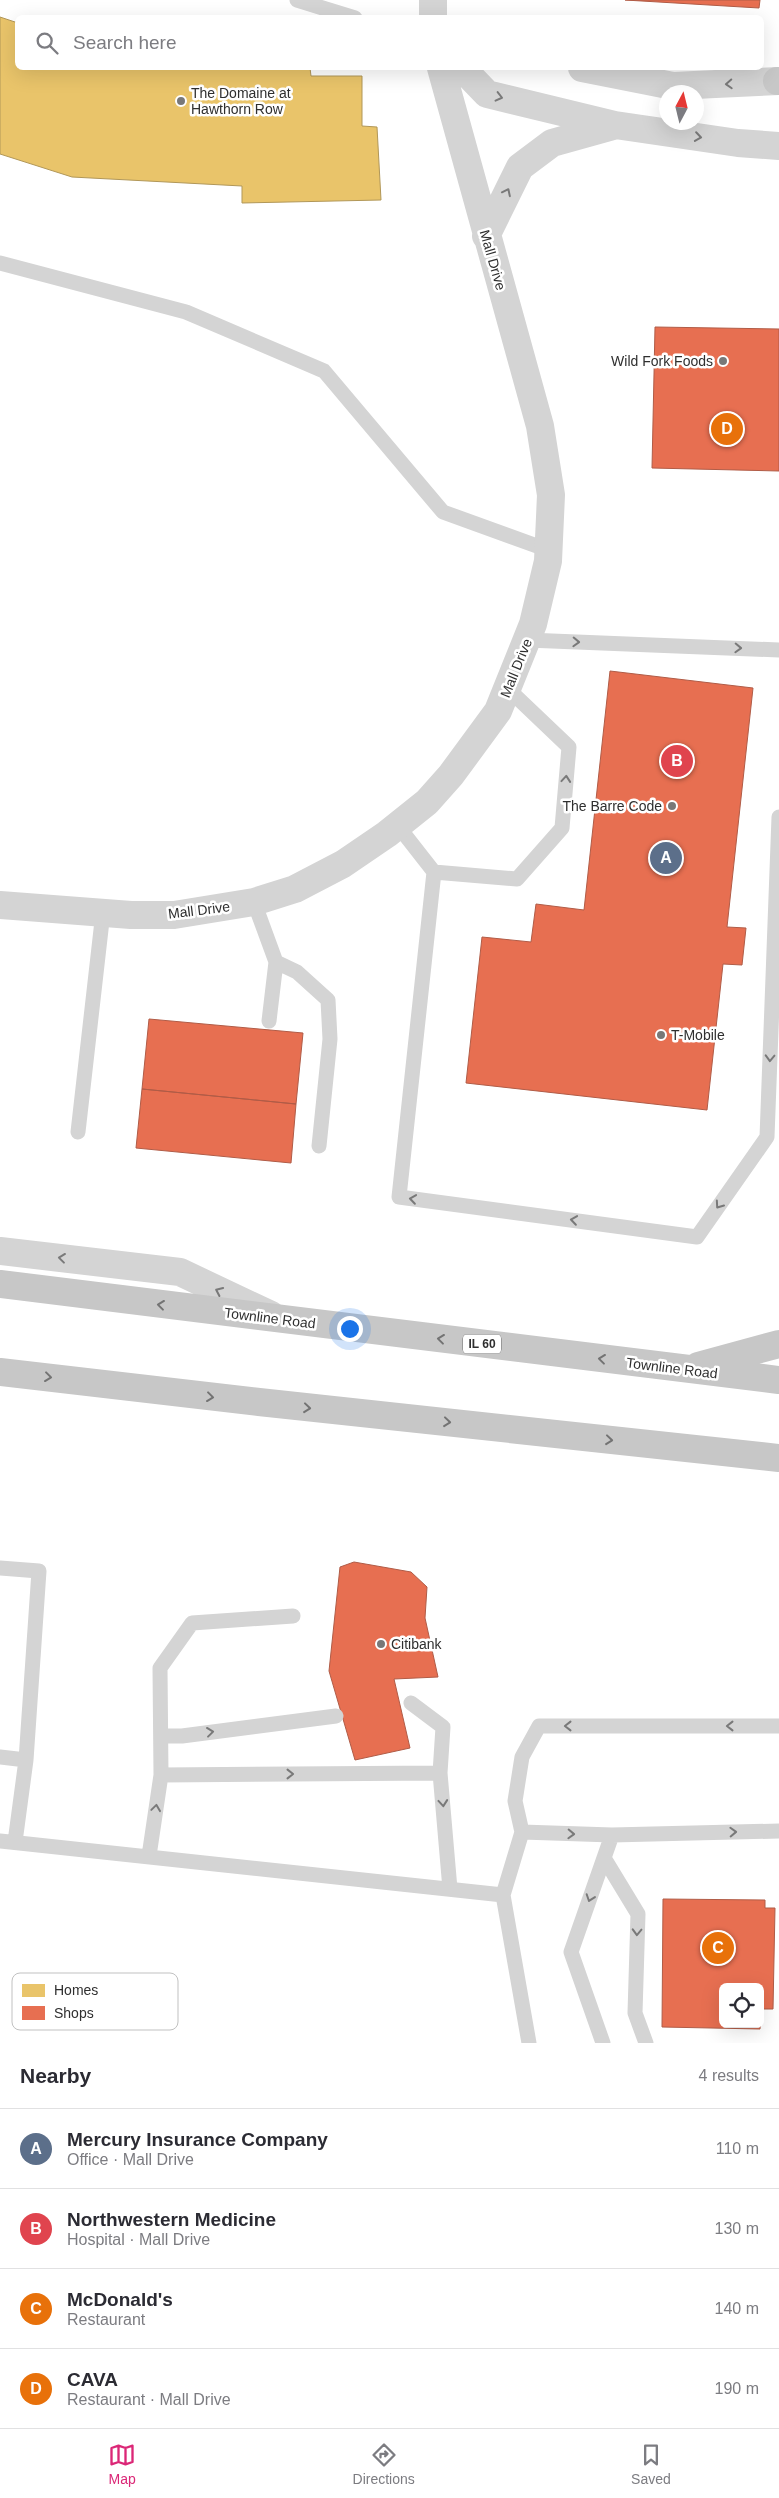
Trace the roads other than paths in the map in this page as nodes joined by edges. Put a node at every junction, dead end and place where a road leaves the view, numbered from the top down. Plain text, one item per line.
1 (297, 0) edge
2 (433, 0) edge
3 (345, 15) edge
4 (433, 15) edge
5 (442, 70) edge
6 (464, 70) edge
7 (592, 70) edge
8 (778, 81) edge
9 (615, 125) junction
10 (779, 146) edge
11 (486, 236) junction
12 (0, 263) edge
13 (548, 550) junction
14 (527, 640) junction
15 (779, 650) edge
16 (507, 688) junction
17 (779, 817) edge
18 (398, 826) junction
19 (434, 872) junction
20 (254, 902) junction
21 (0, 905) edge
22 (103, 912) junction
23 (276, 962) junction
24 (269, 1021) dead end
25 (78, 1132) dead end
26 (319, 1146) dead end
27 (0, 1251) edge
28 (0, 1284) edge
29 (279, 1319) junction
30 (779, 1344) edge
31 (685, 1370) junction
32 (0, 1372) edge
33 (779, 1380) edge
34 (779, 1458) edge
35 (0, 1568) edge
36 (293, 1616) dead end
37 (411, 1703) dead end
38 (336, 1716) dead end
39 (779, 1726) edge
40 (162, 1736) junction
41 (0, 1757) edge
42 (26, 1760) junction
43 (440, 1773) junction
44 (161, 1775) junction
45 (779, 1831) edge
46 (522, 1832) junction
47 (612, 1835) junction
48 (0, 1841) edge
49 (15, 1842) junction
50 (149, 1856) junction
51 (604, 1858) junction
52 (450, 1889) junction
53 (503, 1895) junction
54 (528, 2043) edge
55 (603, 2043) edge
56 (646, 2043) edge

1 - 3 lane
2 - 4 street
5 - 11 street, Mall Drive
6 -> 9 street
8 -> 7 street
9 -> 10 street
11 -> 9 street
11 - 13 street, Mall Drive
12 - 13 lane
13 - 14 street, Mall Drive
14 -> 15 lane
14 - 16 street, Mall Drive
16 - 18 street, Mall Drive
19 -> 16 lane
17 -> 19 lane
18 - 19 lane
18 - 20 street, Mall Drive
20 - 22 street, Mall Drive
20 - 23 lane
21 - 22 street, Mall Drive
22 - 25 lane
23 - 24 lane
23 - 26 lane
29 -> 27 street
29 -> 28 main road, Townline Road / IL 60
31 -> 29 main road, Townline Road / IL 60
30 - 31 main road
31 - 33 main road, Townline Road / IL 60
32 -> 34 main road
35 - 42 lane
36 - 40 lane
37 - 43 lane
40 -> 38 lane
39 -> 46 lane
40 - 44 lane
41 - 42 lane
42 - 49 lane
44 -> 43 lane
43 -> 52 lane
50 -> 44 lane
47 -> 45 lane
46 -> 47 lane
46 - 53 lane
47 - 51 lane
48 - 49 lane
49 - 50 lane
50 - 52 lane
51 -> 55 lane
51 -> 56 lane
52 - 53 lane
53 - 54 lane

